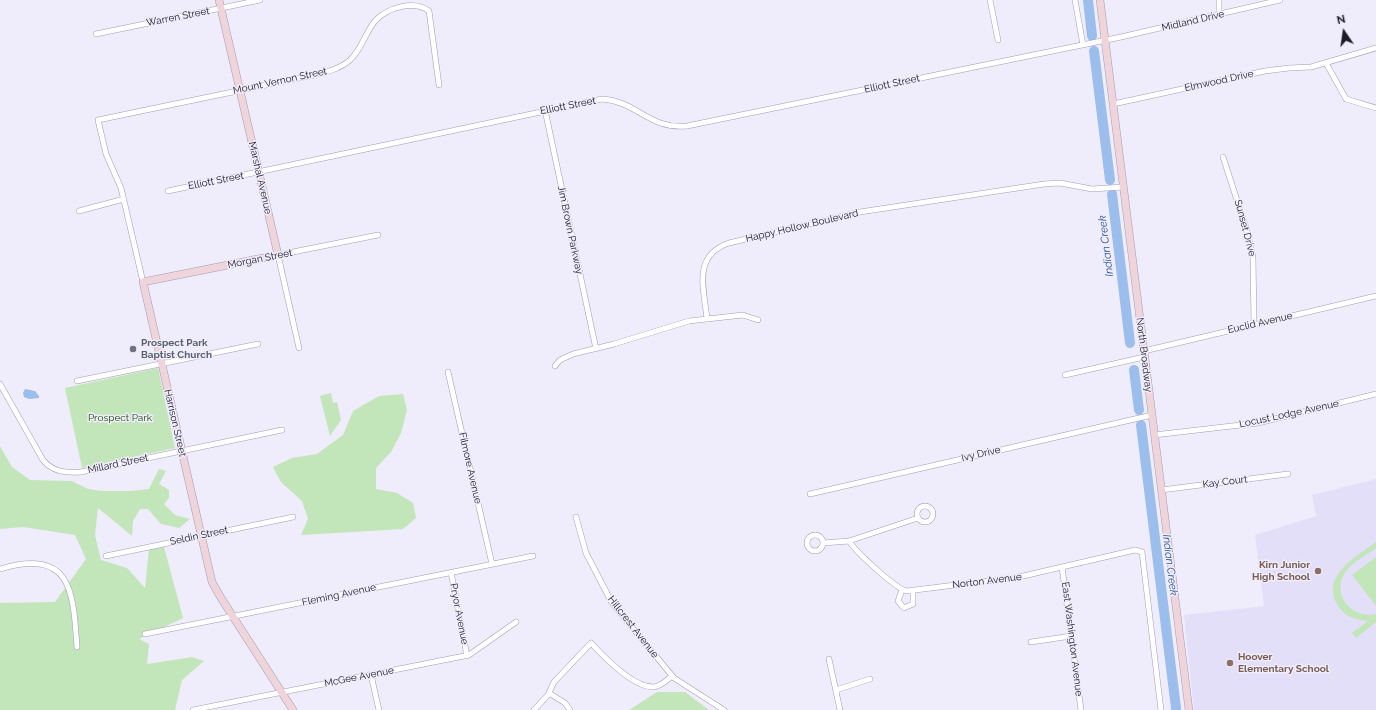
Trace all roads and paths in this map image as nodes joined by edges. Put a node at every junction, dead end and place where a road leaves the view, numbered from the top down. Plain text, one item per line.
1 (219, 0) edge
2 (260, 0) edge
3 (990, 0) edge
4 (1075, 0) edge
5 (1100, 0) edge
6 (1219, 0) edge
7 (1280, 0) edge
8 (418, 2) edge
9 (220, 8) junction
10 (1219, 14) junction
11 (96, 34) dead end
12 (998, 40) dead end
13 (1105, 40) junction
14 (1083, 45) junction
15 (1376, 48) edge
16 (1326, 62) junction
17 (439, 85) dead end
18 (239, 90) junction
19 (1113, 104) junction
20 (1376, 108) edge
21 (545, 110) junction
22 (98, 120) joint
23 (1223, 157) dead end
24 (258, 173) junction
25 (1123, 187) junction
26 (168, 191) dead end
27 (124, 199) junction
28 (79, 211) dead end
29 (378, 235) dead end
30 (278, 255) junction
31 (143, 282) junction
32 (1376, 296) edge
33 (707, 319) junction
34 (758, 320) dead end
35 (1254, 325) junction
36 (258, 344) dead end
37 (299, 348) dead end
38 (596, 349) junction
39 (1144, 354) junction
40 (161, 364) junction
41 (555, 366) dead end
42 (448, 372) dead end
43 (1065, 375) dead end
44 (77, 381) dead end
45 (0, 384) edge
46 (1376, 394) edge
47 (1152, 415) junction
48 (282, 430) dead end
49 (1154, 435) junction
50 (182, 451) junction
51 (1288, 474) dead end
52 (1161, 490) junction
53 (810, 494) dead end
54 (293, 517) dead end
55 (576, 517) dead end
56 (918, 518) dead end
57 (201, 535) junction
58 (849, 541) junction
59 (823, 543) dead end
60 (106, 556) dead end
61 (533, 556) dead end
62 (492, 564) junction
63 (1062, 567) junction
64 (0, 569) edge
65 (451, 572) junction
66 (902, 590) junction
67 (913, 590) junction
68 (233, 617) junction
69 (516, 622) dead end
70 (145, 634) dead end
71 (1071, 636) junction
72 (1031, 642) dead end
73 (77, 647) dead end
74 (467, 656) junction
75 (829, 659) dead end
76 (371, 675) junction
77 (672, 676) junction
78 (870, 679) dead end
79 (836, 690) junction
80 (282, 693) junction
81 (549, 693) junction
82 (193, 710) edge
83 (293, 710) edge
84 (378, 710) edge
85 (534, 710) edge
86 (570, 710) edge
87 (724, 710) edge
88 (840, 710) edge
89 (1081, 710) edge
90 (1161, 710) edge
91 (1189, 710) edge

1 - 9 street, Marshal Avenue
2 - 9 street, Warren Street
3 - 12 street
4 - 14 street
5 - 13 street, North Broadway
6 - 10 street
7 - 10 street, Midland Drive
8 - 17 street, Mount Vernon Street
8 - 18 street, Mount Vernon Street
9 - 11 street, Warren Street
9 - 18 street, Marshal Avenue
10 - 13 street, Midland Drive
13 - 14 street, Elliott Street
13 - 19 street, North Broadway
14 - 21 street, Elliott Street
15 - 16 street, Elmwood Drive
16 - 19 street, Elmwood Drive
16 - 20 street
18 - 22 street, Mount Vernon Street
18 - 24 street, Marshal Avenue
19 - 25 street, North Broadway
21 - 24 street, Elliott Street
21 - 38 street, Jim Brown Parkway
22 - 27 street, Harrison Street
23 - 35 street, Sunset Drive
24 - 26 street, Elliott Street
24 - 30 street, Marshal Avenue
25 - 33 street, Happy Hollow Boulevard
25 - 39 street, North Broadway
27 - 28 street
27 - 31 street, Harrison Street
29 - 30 street, Morgan Street
30 - 31 street, Morgan Street
30 - 37 street, Marshal Avenue
31 - 40 street, Harrison Street
32 - 35 street, Euclid Avenue
33 - 34 street
33 - 38 street
35 - 39 street, Euclid Avenue
36 - 40 street
38 - 41 street
39 - 43 street, Euclid Avenue
39 - 47 street, North Broadway
40 - 44 street
40 - 50 street, Harrison Street
42 - 62 street, Filmore Avenue
45 - 50 street, Millard Street
46 - 49 street, Locust Lodge Avenue
47 - 49 street, North Broadway
47 - 53 street, Ivy Drive
48 - 50 street, Millard Street
49 - 52 street, North Broadway
50 - 57 street, Harrison Street
51 - 52 street, Kay Court
52 - 91 street, North Broadway
54 - 57 street, Seldin Street
55 - 77 street, Hillcrest Avenue
56 - 58 street
57 - 60 street, Seldin Street
57 - 68 street, Harrison Street
58 - 59 street
58 - 66 street
61 - 62 street, Fleming Avenue
62 - 65 street, Fleming Avenue
63 - 67 street, Norton Avenue
63 - 71 street, East Washington Avenue
63 - 90 street, Norton Avenue
64 - 73 street
65 - 68 street, Fleming Avenue
65 - 74 street, Pryor Avenue
66 - 67 street, Norton Avenue
66 - 67 street
68 - 70 street, Fleming Avenue
68 - 80 street, Harrison Street
69 - 74 street, McGee Avenue
71 - 72 street
71 - 89 street, East Washington Avenue
74 - 76 street, McGee Avenue
75 - 79 street
76 - 80 street, McGee Avenue
76 - 84 street
77 - 81 street
77 - 87 street, Hillcrest Avenue
78 - 79 street
79 - 88 street
80 - 82 street, McGee Avenue
80 - 83 street, Harrison Street
81 - 85 street
81 - 86 street

